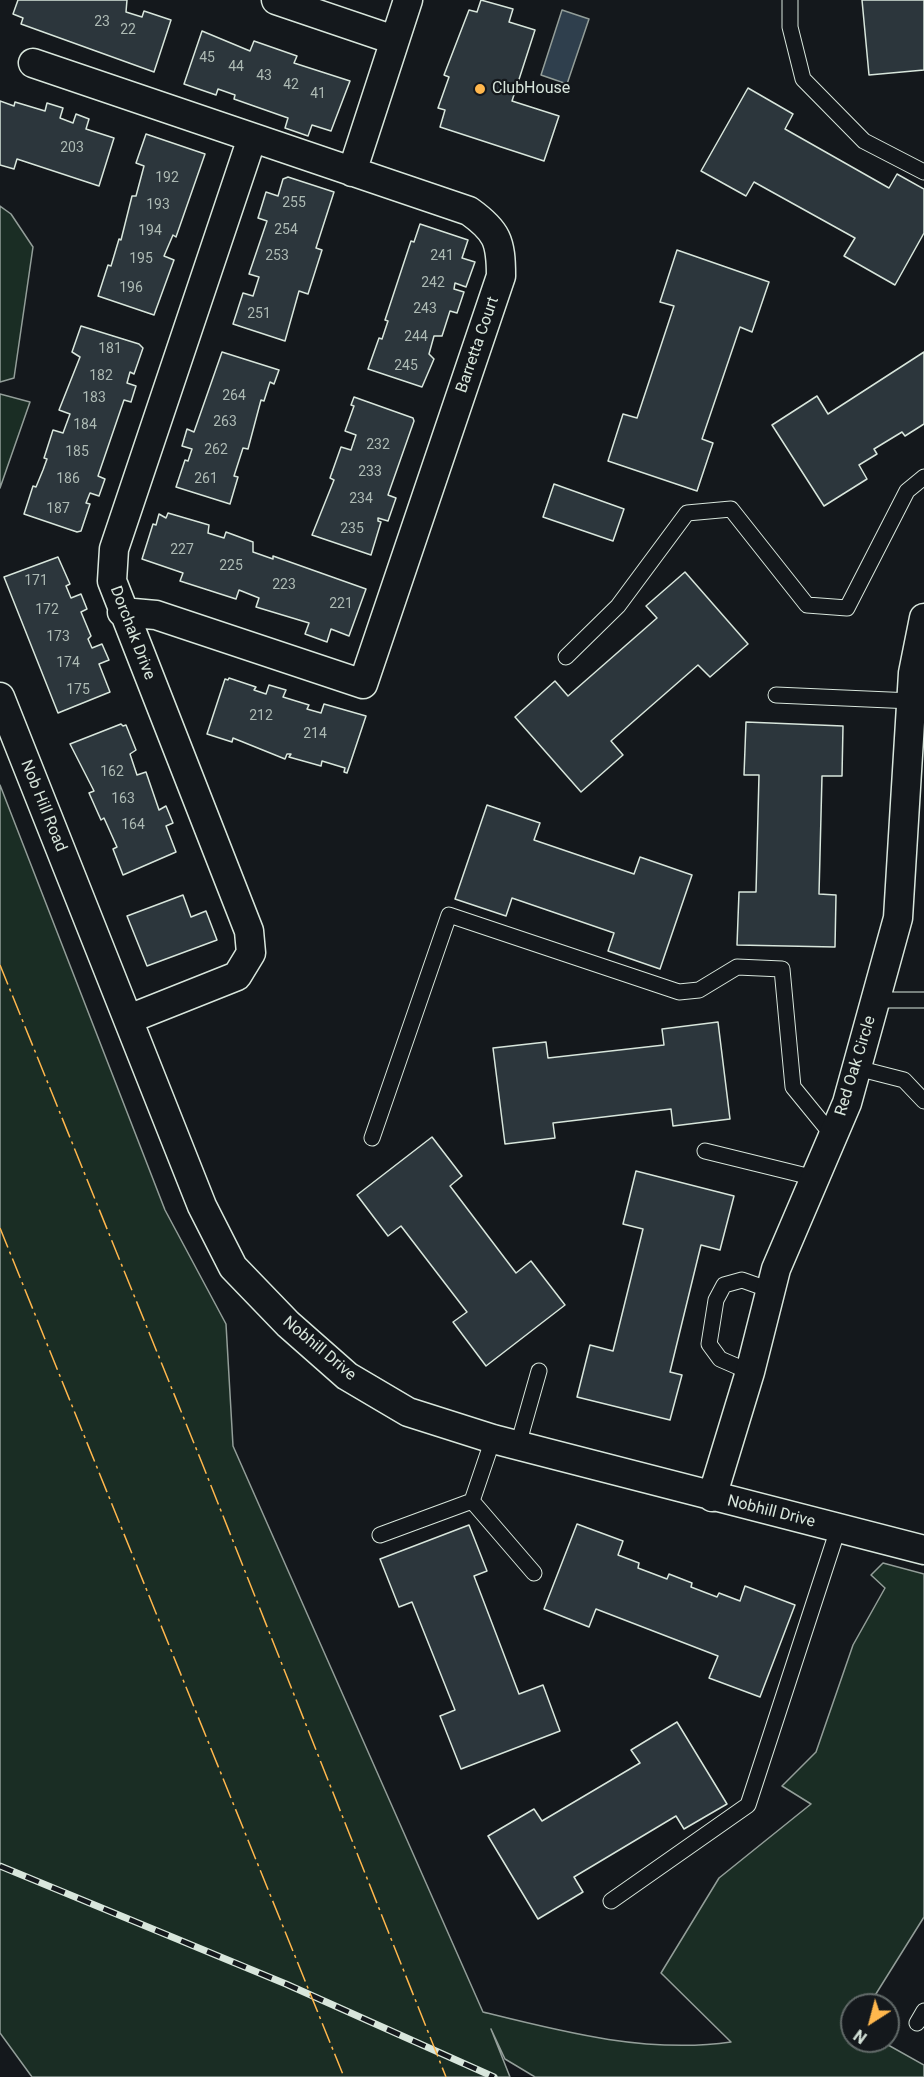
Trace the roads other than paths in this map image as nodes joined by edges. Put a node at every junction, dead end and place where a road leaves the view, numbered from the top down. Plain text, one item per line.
1 (276, 0) edge
2 (408, 0) edge
3 (790, 0) edge
4 (394, 40) junction
5 (33, 63) dead end
6 (252, 138) junction
7 (352, 172) junction
8 (924, 172) edge
9 (924, 477) edge
10 (122, 612) junction
11 (924, 618) edge
12 (566, 657) dead end
13 (776, 695) dead end
14 (0, 697) edge
15 (912, 701) junction
16 (87, 915) joint
17 (875, 1000) junction
18 (924, 1000) edge
19 (129, 1019) junction
20 (857, 1068) junction
21 (924, 1101) edge
22 (832, 1137) junction
23 (372, 1138) dead end
24 (705, 1151) dead end
25 (815, 1178) junction
26 (770, 1290) junction
27 (539, 1371) dead end
28 (750, 1372) junction
29 (505, 1442) junction
30 (712, 1497) junction
31 (472, 1501) junction
32 (838, 1529) junction
33 (380, 1535) dead end
34 (924, 1550) edge
35 (534, 1573) dead end
36 (611, 1901) dead end

1 - 4 street
2 - 4 street
3 - 8 lane
4 - 7 street
5 - 6 street, Barretta Court
6 - 7 street, Barretta Court
6 - 10 street, Dorchak Drive
7 - 10 street, Barretta Court
9 - 12 lane
10 - 19 street, Dorchak Drive
11 - 15 street, Red Oak Circle
13 - 15 lane
14 - 16 street, Nob Hill Road
15 - 17 street, Red Oak Circle
16 - 19 street, Nobhill Drive
17 - 18 lane
17 - 20 street, Red Oak Circle
19 - 29 street, Nobhill Drive
20 - 21 lane
20 - 22 street, Red Oak Circle
22 - 23 lane
22 - 25 street, Red Oak Circle
24 - 25 lane
25 - 26 street, Red Oak Circle
26 - 28 street, Red Oak Circle
26 - 28 lane
27 - 29 lane
28 - 30 street, Red Oak Circle
29 - 30 street, Nobhill Drive
29 - 31 lane
30 - 32 street, Nobhill Drive
31 - 33 lane
31 - 35 lane
32 - 34 street, Nobhill Drive
32 - 36 lane

